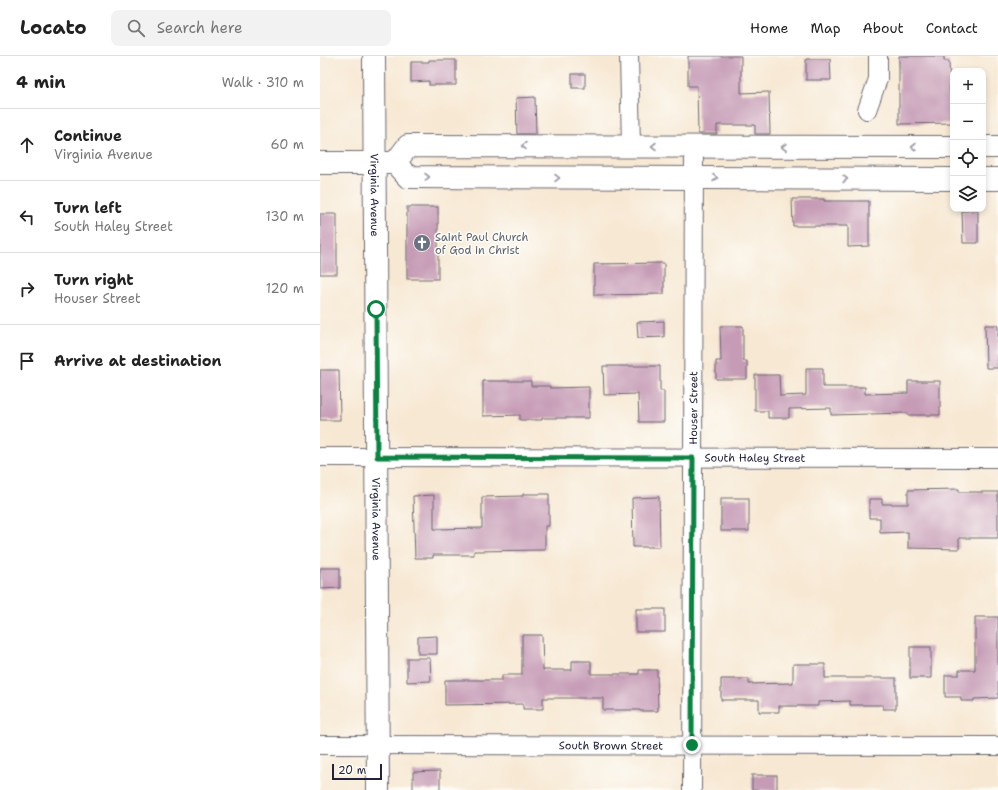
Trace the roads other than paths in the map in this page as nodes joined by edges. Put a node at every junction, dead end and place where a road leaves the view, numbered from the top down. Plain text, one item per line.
1 (374, 56) edge
2 (630, 56) edge
3 (878, 56) edge
4 (867, 110) dead end
5 (631, 146) junction
6 (694, 146) junction
7 (950, 147) edge
8 (986, 147) edge
9 (998, 147) edge
10 (320, 163) edge
11 (384, 163) junction
12 (693, 178) junction
13 (950, 179) edge
14 (986, 179) edge
15 (998, 179) edge
16 (320, 457) edge
17 (377, 457) junction
18 (693, 458) junction
19 (998, 458) edge
20 (320, 745) edge
21 (379, 745) junction
22 (692, 745) junction
23 (998, 746) edge
24 (378, 790) edge
25 (692, 790) edge

1 - 11 street, Virginia Avenue
2 - 5 street
3 - 4 street
6 -> 5 street
5 -> 11 street
7 -> 6 street
6 - 12 street, Houser Street
8 - 9 street
10 - 11 street
11 -> 12 street
11 - 17 street, Virginia Avenue
12 -> 13 street
12 - 18 street, Houser Street
14 - 15 street
16 - 17 street, South Haley Street
17 - 18 street, South Haley Street
17 - 21 street, Virginia Avenue
18 - 19 street, South Haley Street
18 - 22 street, Houser Street
20 - 21 street, South Brown Street
21 - 22 street, South Brown Street
21 - 24 street, Virginia Avenue
22 - 23 street, South Brown Street
22 - 25 street, Houser Street

